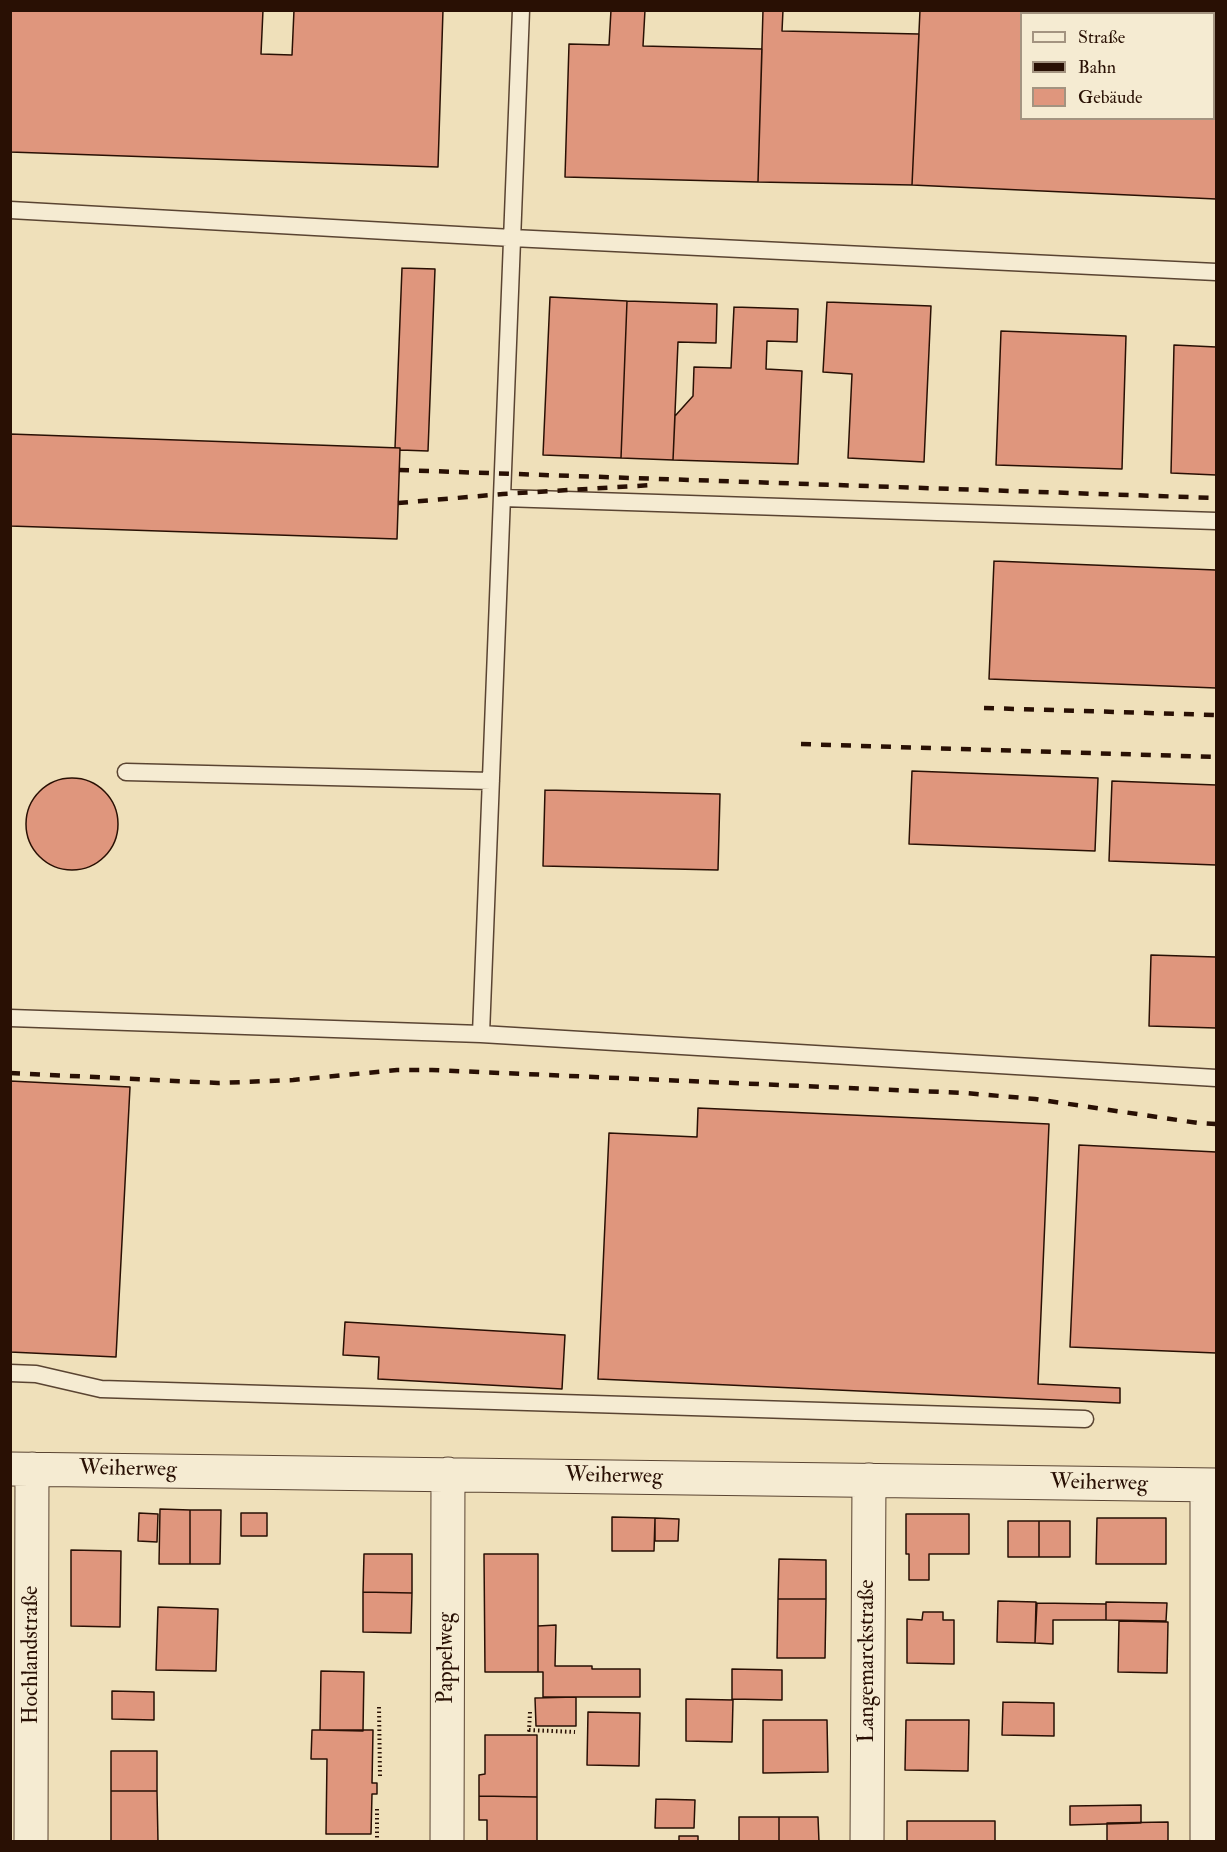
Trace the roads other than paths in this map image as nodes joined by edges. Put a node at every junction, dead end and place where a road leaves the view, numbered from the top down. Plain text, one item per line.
1 (521, 10) edge
2 (10, 210) edge
3 (512, 238) junction
4 (1216, 272) edge
5 (502, 498) junction
6 (1216, 521) edge
7 (126, 772) dead end
8 (491, 781) junction
9 (10, 1018) edge
10 (481, 1034) junction
11 (1216, 1078) edge
12 (10, 1373) edge
13 (1084, 1419) dead end
14 (21, 1469) edge
15 (448, 1474) junction
16 (869, 1480) junction
17 (1212, 1485) edge
18 (31, 1842) edge
19 (447, 1842) edge
20 (867, 1842) edge
21 (1207, 1842) edge

1 - 3 lane
2 - 3 lane
3 - 4 lane
3 - 5 lane
5 - 6 lane
5 - 8 lane
7 - 8 lane
8 - 10 lane
9 - 10 lane
10 - 11 lane
12 - 13 lane
14 - 15 street, Weiherweg
14 - 18 street, Hochlandstraße
15 - 16 street, Weiherweg
15 - 19 street, Pappelweg
16 - 17 street, Weiherweg
16 - 20 street, Langemarckstraße
17 - 21 street

